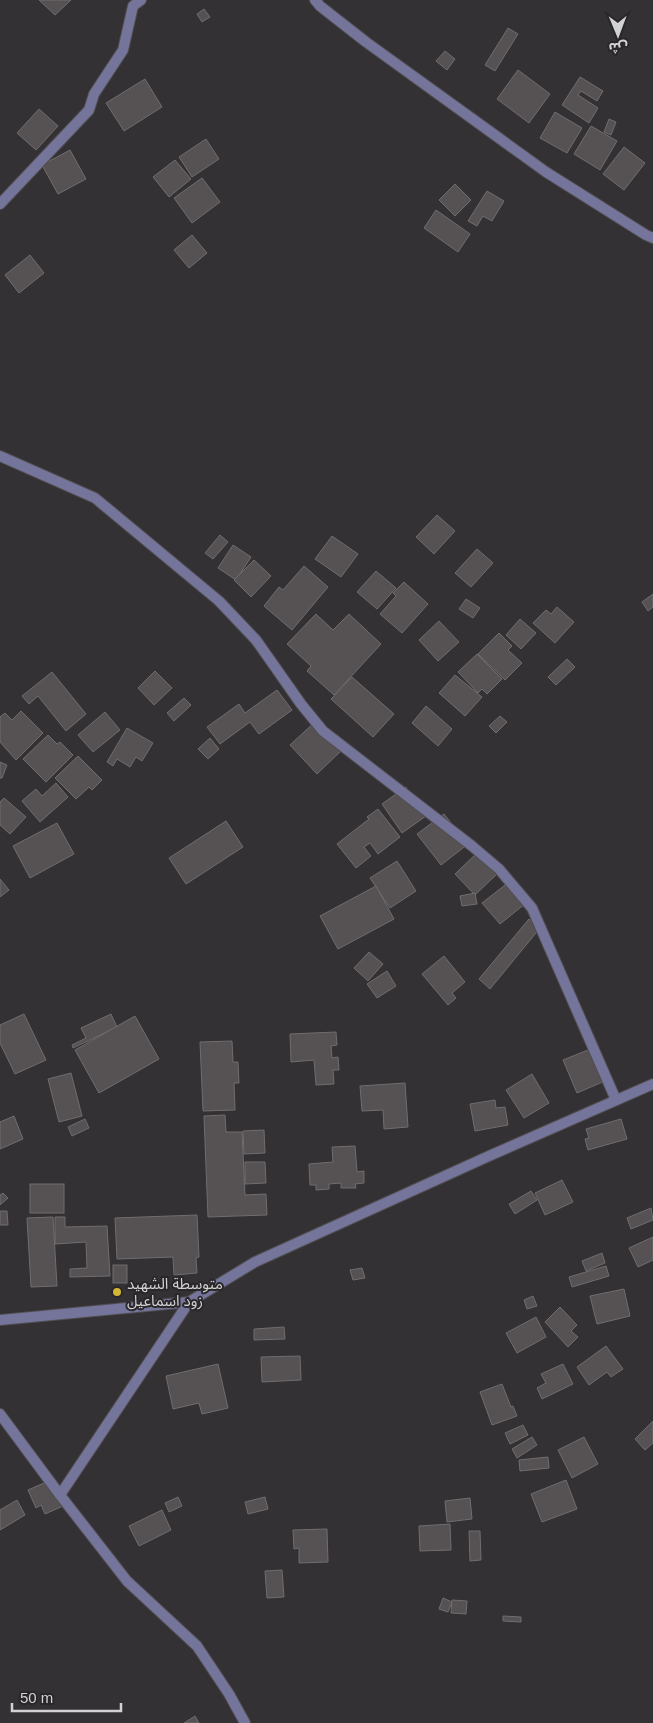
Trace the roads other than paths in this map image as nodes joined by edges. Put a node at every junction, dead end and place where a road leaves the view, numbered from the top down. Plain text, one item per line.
1 (141, 0) edge
2 (315, 0) edge
3 (0, 204) edge
4 (653, 238) edge
5 (0, 456) edge
6 (653, 1084) edge
7 (616, 1100) junction
8 (189, 1302) junction
9 (0, 1320) edge
10 (0, 1414) edge
11 (60, 1495) junction
12 (245, 1723) edge

1 - 3 street
2 - 4 street
5 - 7 street
6 - 7 street
7 - 8 street
8 - 9 street
8 - 11 street
10 - 11 street
11 - 12 street

